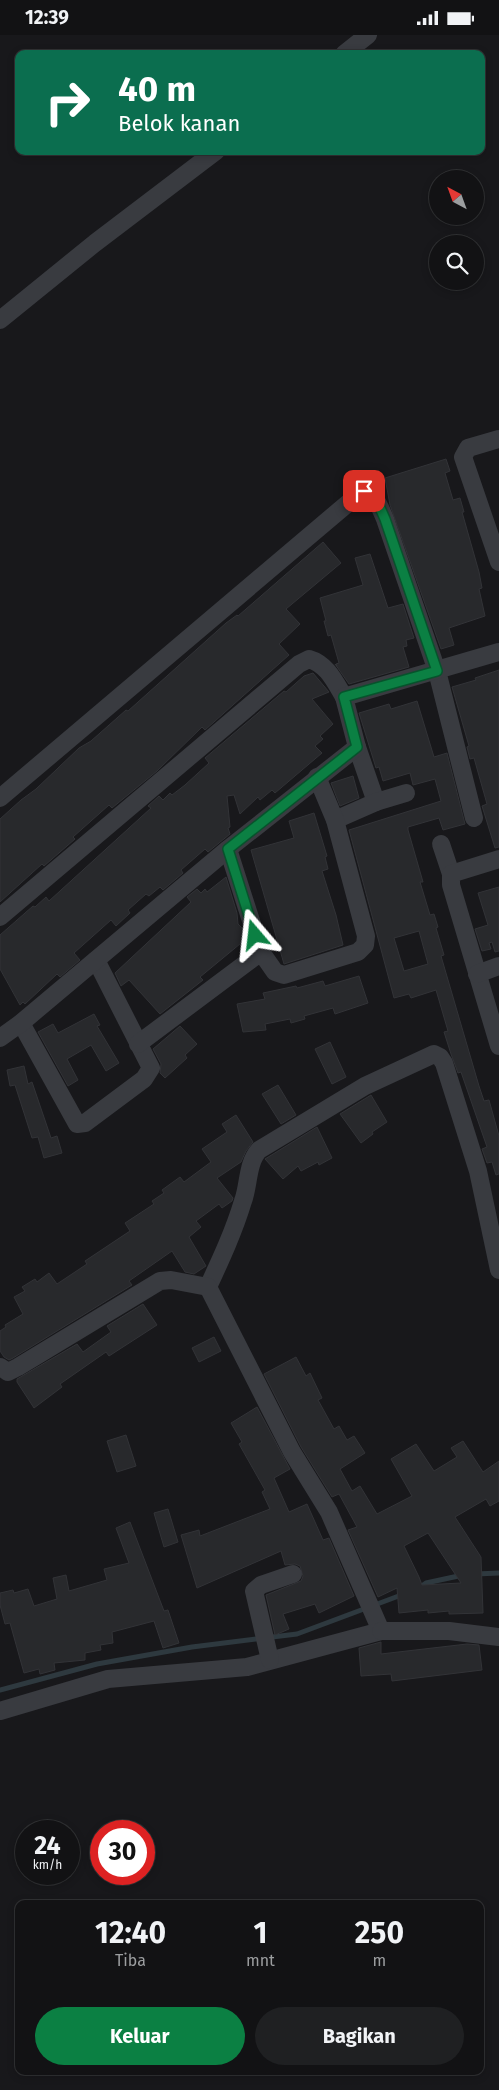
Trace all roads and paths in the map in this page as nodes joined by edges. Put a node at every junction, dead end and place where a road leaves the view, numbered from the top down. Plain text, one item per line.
1 (368, 35) edge
2 (349, 50) edge
3 (211, 155) edge
4 (0, 320) edge
5 (499, 439) edge
6 (496, 543) edge
7 (499, 562) edge
8 (499, 652) edge
9 (437, 671) junction
10 (344, 697) junction
11 (357, 747) junction
12 (318, 777) junction
13 (406, 793) dead end
14 (0, 798) edge
15 (376, 802) junction
16 (474, 818) dead end
17 (335, 820) junction
18 (441, 844) dead end
19 (228, 849) junction
20 (499, 859) edge
21 (450, 874) junction
22 (0, 917) edge
23 (261, 952) junction
24 (96, 960) junction
25 (499, 967) edge
26 (476, 974) junction
27 (22, 1023) junction
28 (0, 1038) edge
29 (138, 1044) junction
30 (499, 1046) edge
31 (499, 1270) edge
32 (208, 1287) junction
33 (0, 1367) edge
34 (293, 1574) dead end
35 (381, 1631) junction
36 (499, 1637) edge
37 (266, 1646) junction
38 (0, 1711) edge

1 - 2 street
3 - 4 street
5 - 6 street
6 - 7 street
8 - 9 street
9 - 10 street
9 - 14 street
9 - 16 street
10 - 11 street
10 - 22 street
11 - 12 street
11 - 15 street
12 - 17 street
12 - 19 street
13 - 15 street
15 - 17 street
17 - 23 street
18 - 21 street
19 - 23 street
19 - 24 street
20 - 21 street
21 - 26 street
23 - 29 street
24 - 27 street
24 - 29 street
25 - 26 street
26 - 30 street
27 - 28 street
27 - 29 street
31 - 32 street
32 - 33 street
32 - 35 street
34 - 37 street
35 - 36 street
35 - 37 street
37 - 38 street

